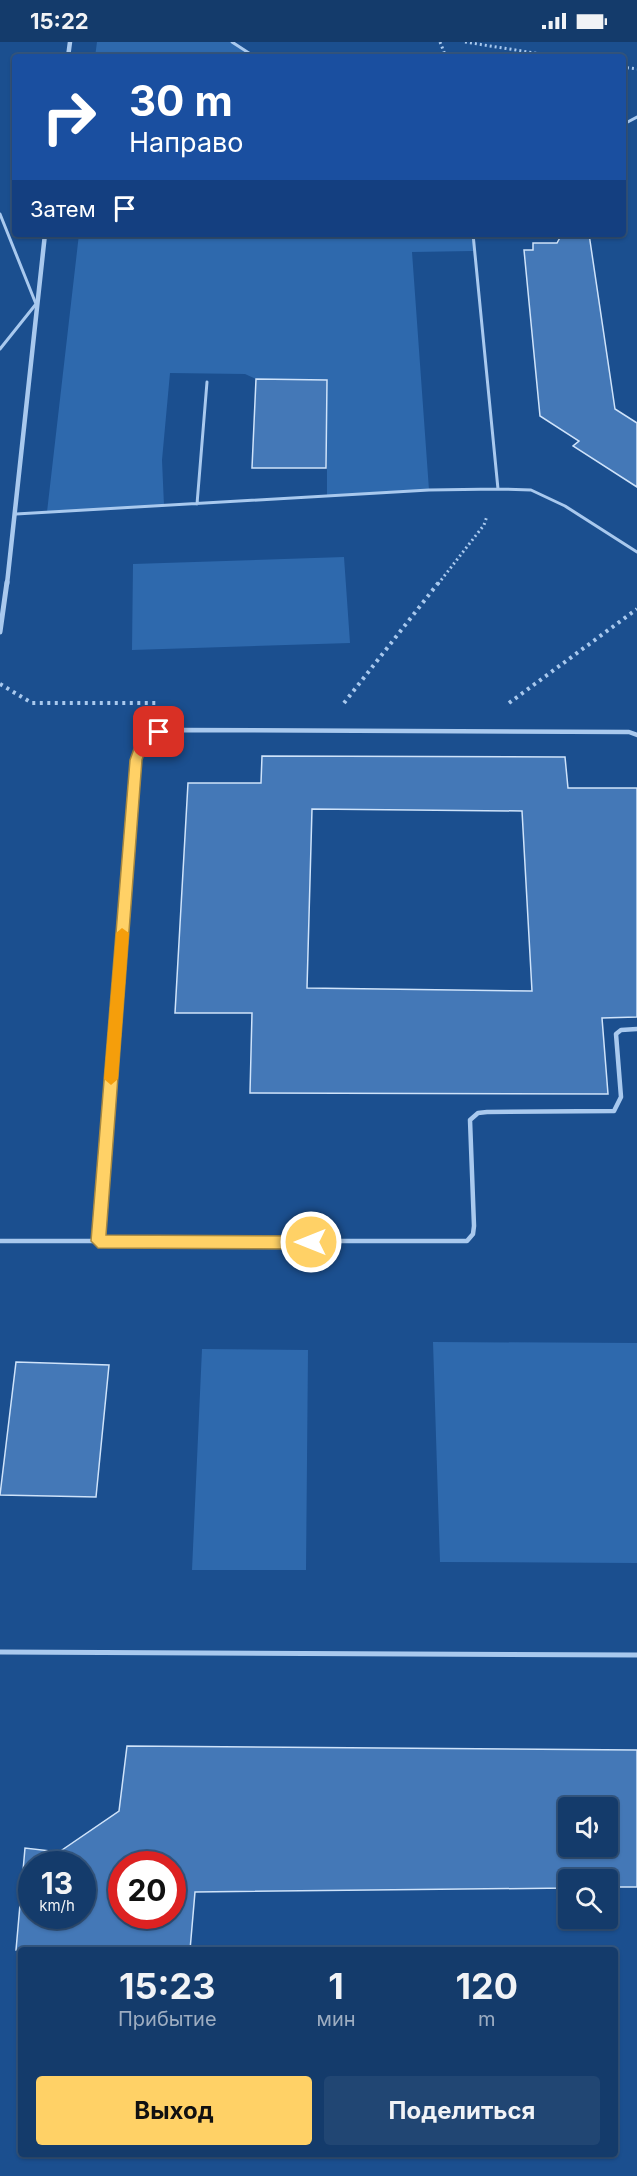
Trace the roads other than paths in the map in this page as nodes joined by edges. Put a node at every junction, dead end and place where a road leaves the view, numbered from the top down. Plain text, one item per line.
1 (232, 42) edge
2 (250, 54) edge
3 (0, 214) edge
4 (45, 237) edge
5 (473, 237) edge
6 (36, 304) junction
7 (0, 348) edge
8 (207, 382) dead end
9 (498, 489) junction
10 (197, 504) junction
11 (16, 514) junction
12 (637, 552) edge
13 (0, 632) edge
14 (637, 735) edge
15 (637, 1029) edge
16 (0, 1241) edge
17 (98, 1241) junction
18 (0, 1652) edge
19 (637, 1655) edge

1 - 2 lane
3 - 6 lane
4 - 6 street
5 - 9 lane
6 - 7 lane
6 - 11 street
8 - 10 lane
9 - 10 lane
9 - 12 lane
10 - 11 lane
11 - 13 street
14 - 17 lane
15 - 17 lane
16 - 17 lane
18 - 19 lane

